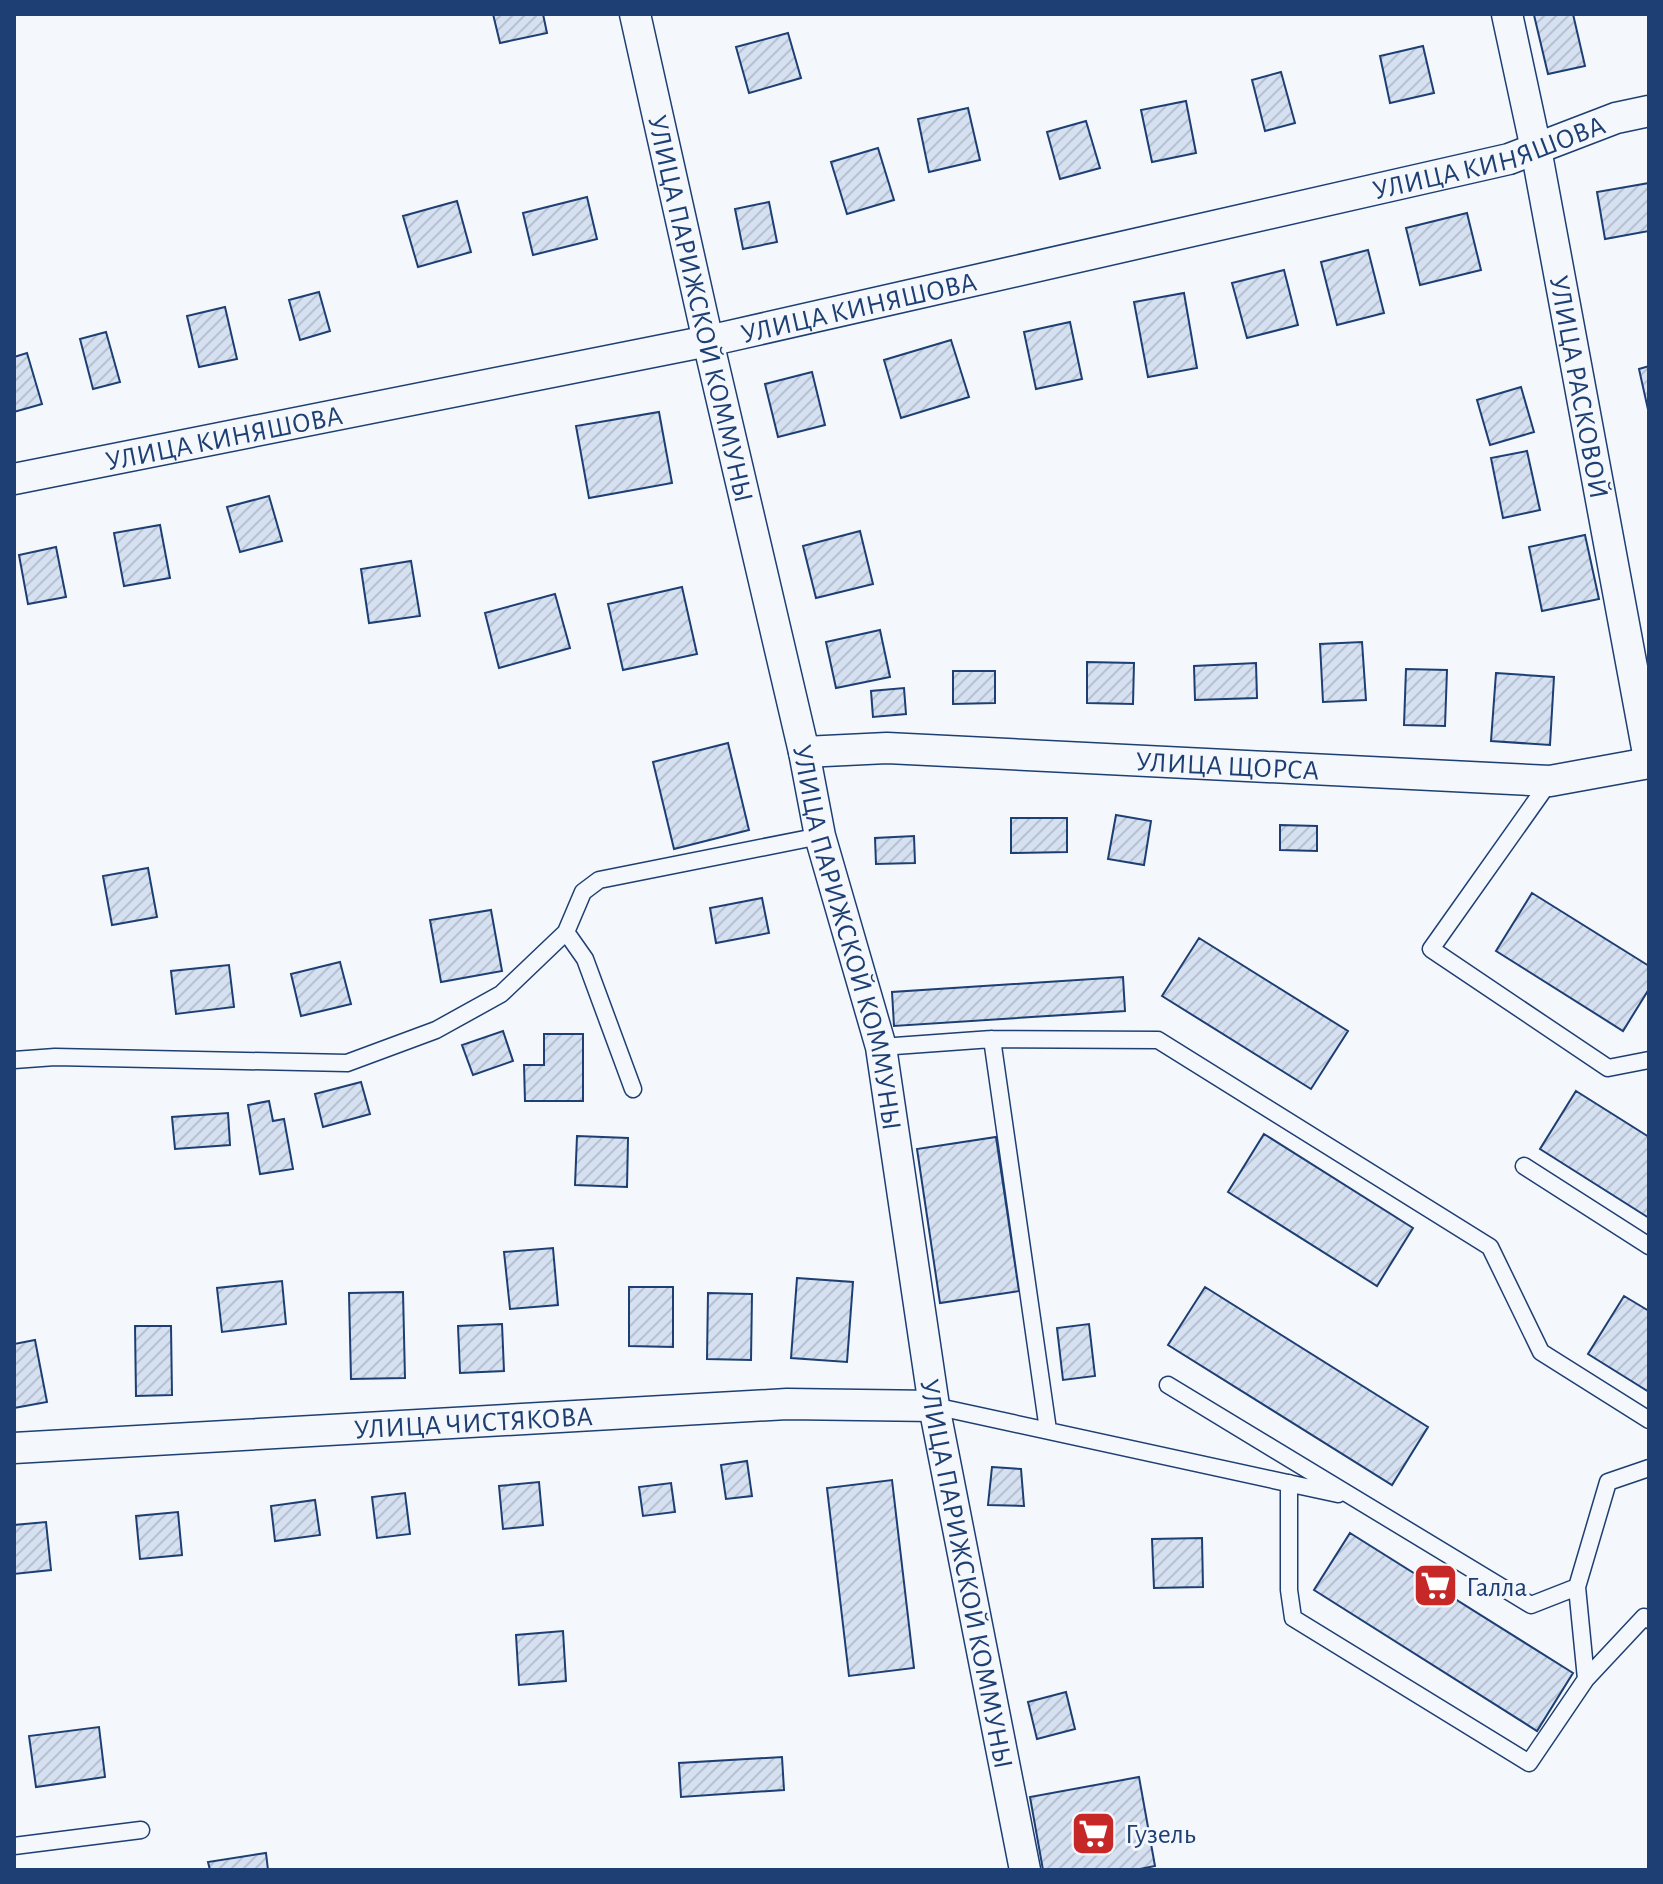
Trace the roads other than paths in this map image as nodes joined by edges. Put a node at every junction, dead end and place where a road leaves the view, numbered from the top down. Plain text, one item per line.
1 (635, 14) edge
2 (1507, 14) edge
3 (1649, 111) edge
4 (1536, 149) junction
5 (708, 341) junction
6 (14, 479) edge
7 (804, 752) junction
8 (1649, 761) edge
9 (1550, 781) junction
10 (820, 836) junction
11 (566, 932) junction
12 (992, 1039) junction
13 (881, 1047) junction
14 (14, 1060) edge
15 (1649, 1060) edge
16 (633, 1089) dead end
17 (1524, 1166) dead end
18 (1649, 1246) edge
19 (1168, 1385) dead end
20 (934, 1406) junction
21 (1649, 1420) edge
22 (1048, 1430) junction
23 (14, 1448) edge
24 (1649, 1468) edge
25 (1289, 1483) junction
26 (1351, 1496) junction
27 (1577, 1587) junction
28 (1649, 1620) edge
29 (1586, 1679) junction
30 (141, 1830) dead end
31 (14, 1846) edge
32 (1025, 1870) edge

1 - 5 street, УЛИЦА ПАРИЖСКОЙ КОММУНЫ
2 - 4 street, УЛИЦА РАСКОВОЙ
3 - 4 street, УЛИЦА КИНЯШОВА
4 - 5 street, УЛИЦА КИНЯШОВА
4 - 8 street, УЛИЦА РАСКОВОЙ
5 - 6 street, УЛИЦА КИНЯШОВА
5 - 7 street, УЛИЦА ПАРИЖСКОЙ КОММУНЫ
7 - 9 street, УЛИЦА ЩОРСА
7 - 10 street, УЛИЦА ПАРИЖСКОЙ КОММУНЫ
8 - 9 street, УЛИЦА ЩОРСА
9 - 15 lane
10 - 11 lane
10 - 13 street, УЛИЦА ПАРИЖСКОЙ КОММУНЫ
11 - 14 lane
11 - 16 lane
12 - 13 lane
12 - 21 lane
12 - 22 lane
13 - 20 street, УЛИЦА ПАРИЖСКОЙ КОММУНЫ
17 - 18 lane
19 - 26 lane
20 - 22 lane
20 - 23 street, УЛИЦА ЧИСТЯКОВА
20 - 32 street, УЛИЦА ПАРИЖСКОЙ КОММУНЫ
22 - 25 lane
24 - 27 lane
25 - 26 lane
25 - 29 lane
26 - 27 lane
27 - 29 lane
28 - 29 lane
30 - 31 lane

